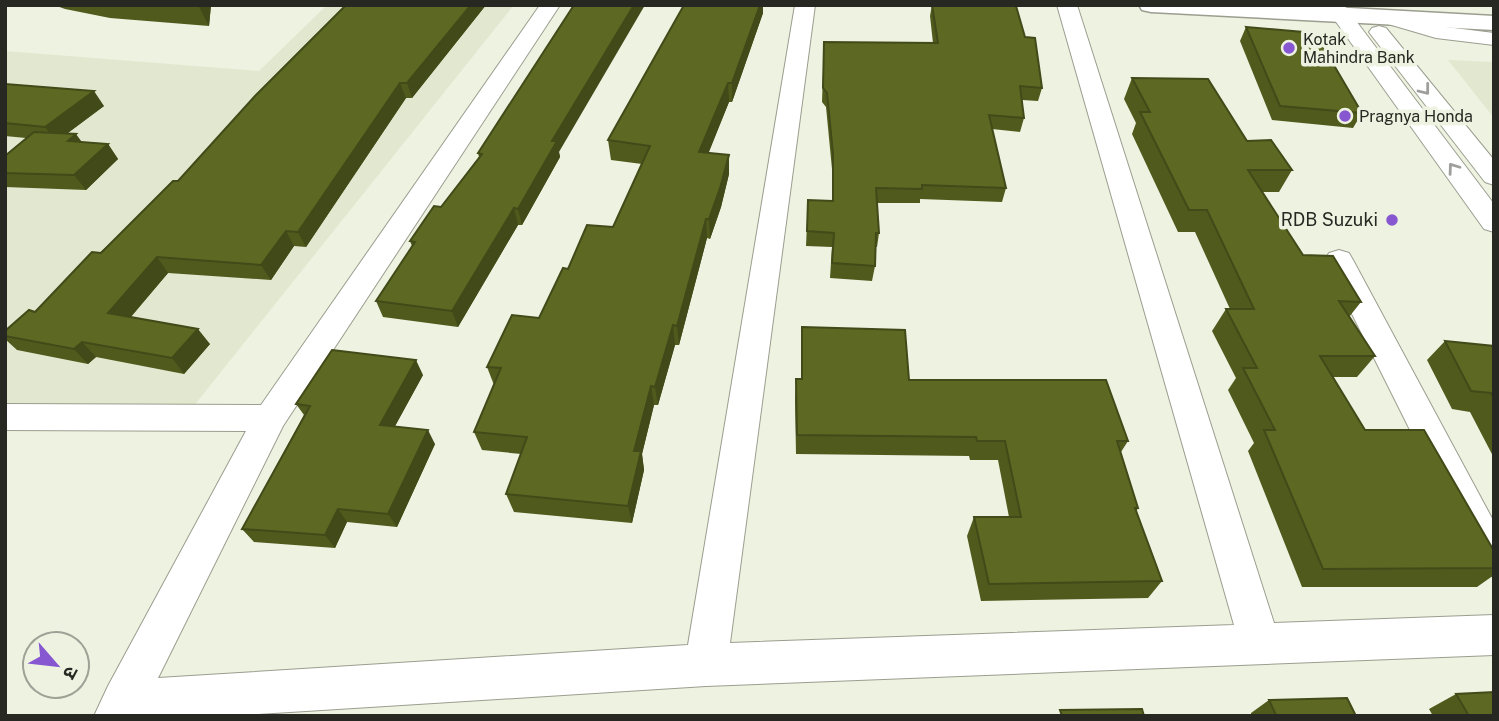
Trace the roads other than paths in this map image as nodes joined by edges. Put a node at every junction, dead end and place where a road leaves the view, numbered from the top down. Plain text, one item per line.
1 (550, 5) edge
2 (805, 5) edge
3 (1067, 5) edge
4 (1151, 5) edge
5 (1416, 5) edge
6 (1494, 11) edge
7 (1358, 12) edge
8 (1494, 23) edge
9 (1494, 39) edge
10 (1494, 177) edge
11 (1494, 223) edge
12 (1339, 260) edge
13 (5, 417) edge
14 (270, 418) junction
15 (1494, 560) edge
16 (1494, 635) edge
17 (1260, 643) junction
18 (706, 665) junction
19 (119, 708) edge

1 - 14 street
2 - 18 street
3 - 17 street
4 - 7 main road
5 - 6 main road
7 - 8 main road
7 - 9 street
7 -> 10 street
11 -> 7 street
12 - 15 street
13 - 14 street
14 - 19 street
16 - 17 street
17 - 18 street
18 - 19 street

